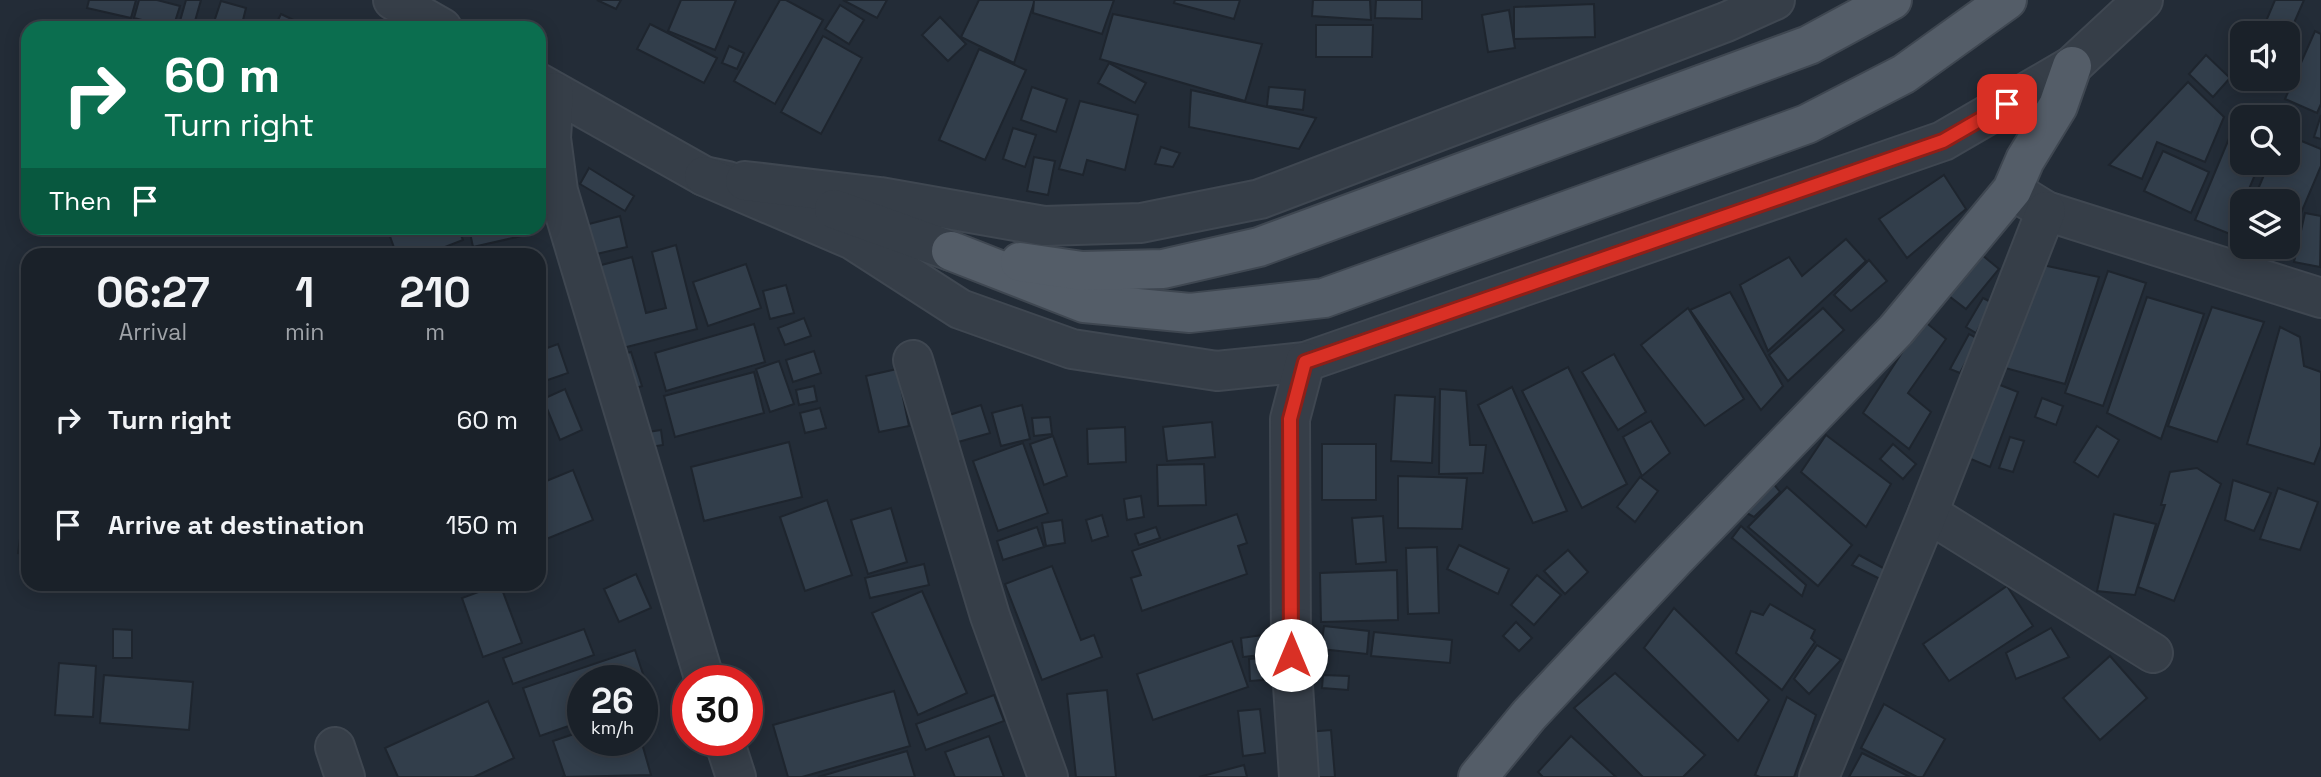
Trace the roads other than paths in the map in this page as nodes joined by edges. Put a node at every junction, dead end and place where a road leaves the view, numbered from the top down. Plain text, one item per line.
1 (393, 0) edge
2 (1775, 0) edge
3 (1892, 0) edge
4 (2007, 0) edge
5 (2143, 0) edge
6 (430, 21) edge
7 (2072, 66) junction
8 (547, 87) edge
9 (704, 176) junction
10 (2012, 190) junction
11 (2046, 211) junction
12 (951, 250) junction
13 (2321, 298) edge
14 (913, 360) dead end
15 (1305, 362) junction
16 (1928, 513) junction
17 (2152, 653) dead end
18 (700, 665) edge
19 (729, 756) edge
20 (736, 777) edge
21 (1048, 777) edge
22 (1299, 777) edge
23 (1478, 777) edge
24 (1819, 777) edge

1 - 6 street
2 - 9 street
3 - 12 main road
4 - 12 main road
5 - 7 street
7 - 10 main road
7 - 15 street
8 - 9 street
8 - 18 street
9 - 12 street
9 - 15 street
10 - 11 street
10 - 23 main road
11 - 13 street
11 - 16 street
14 - 21 street
15 - 22 street
16 - 17 street
16 - 24 street
19 - 20 street

